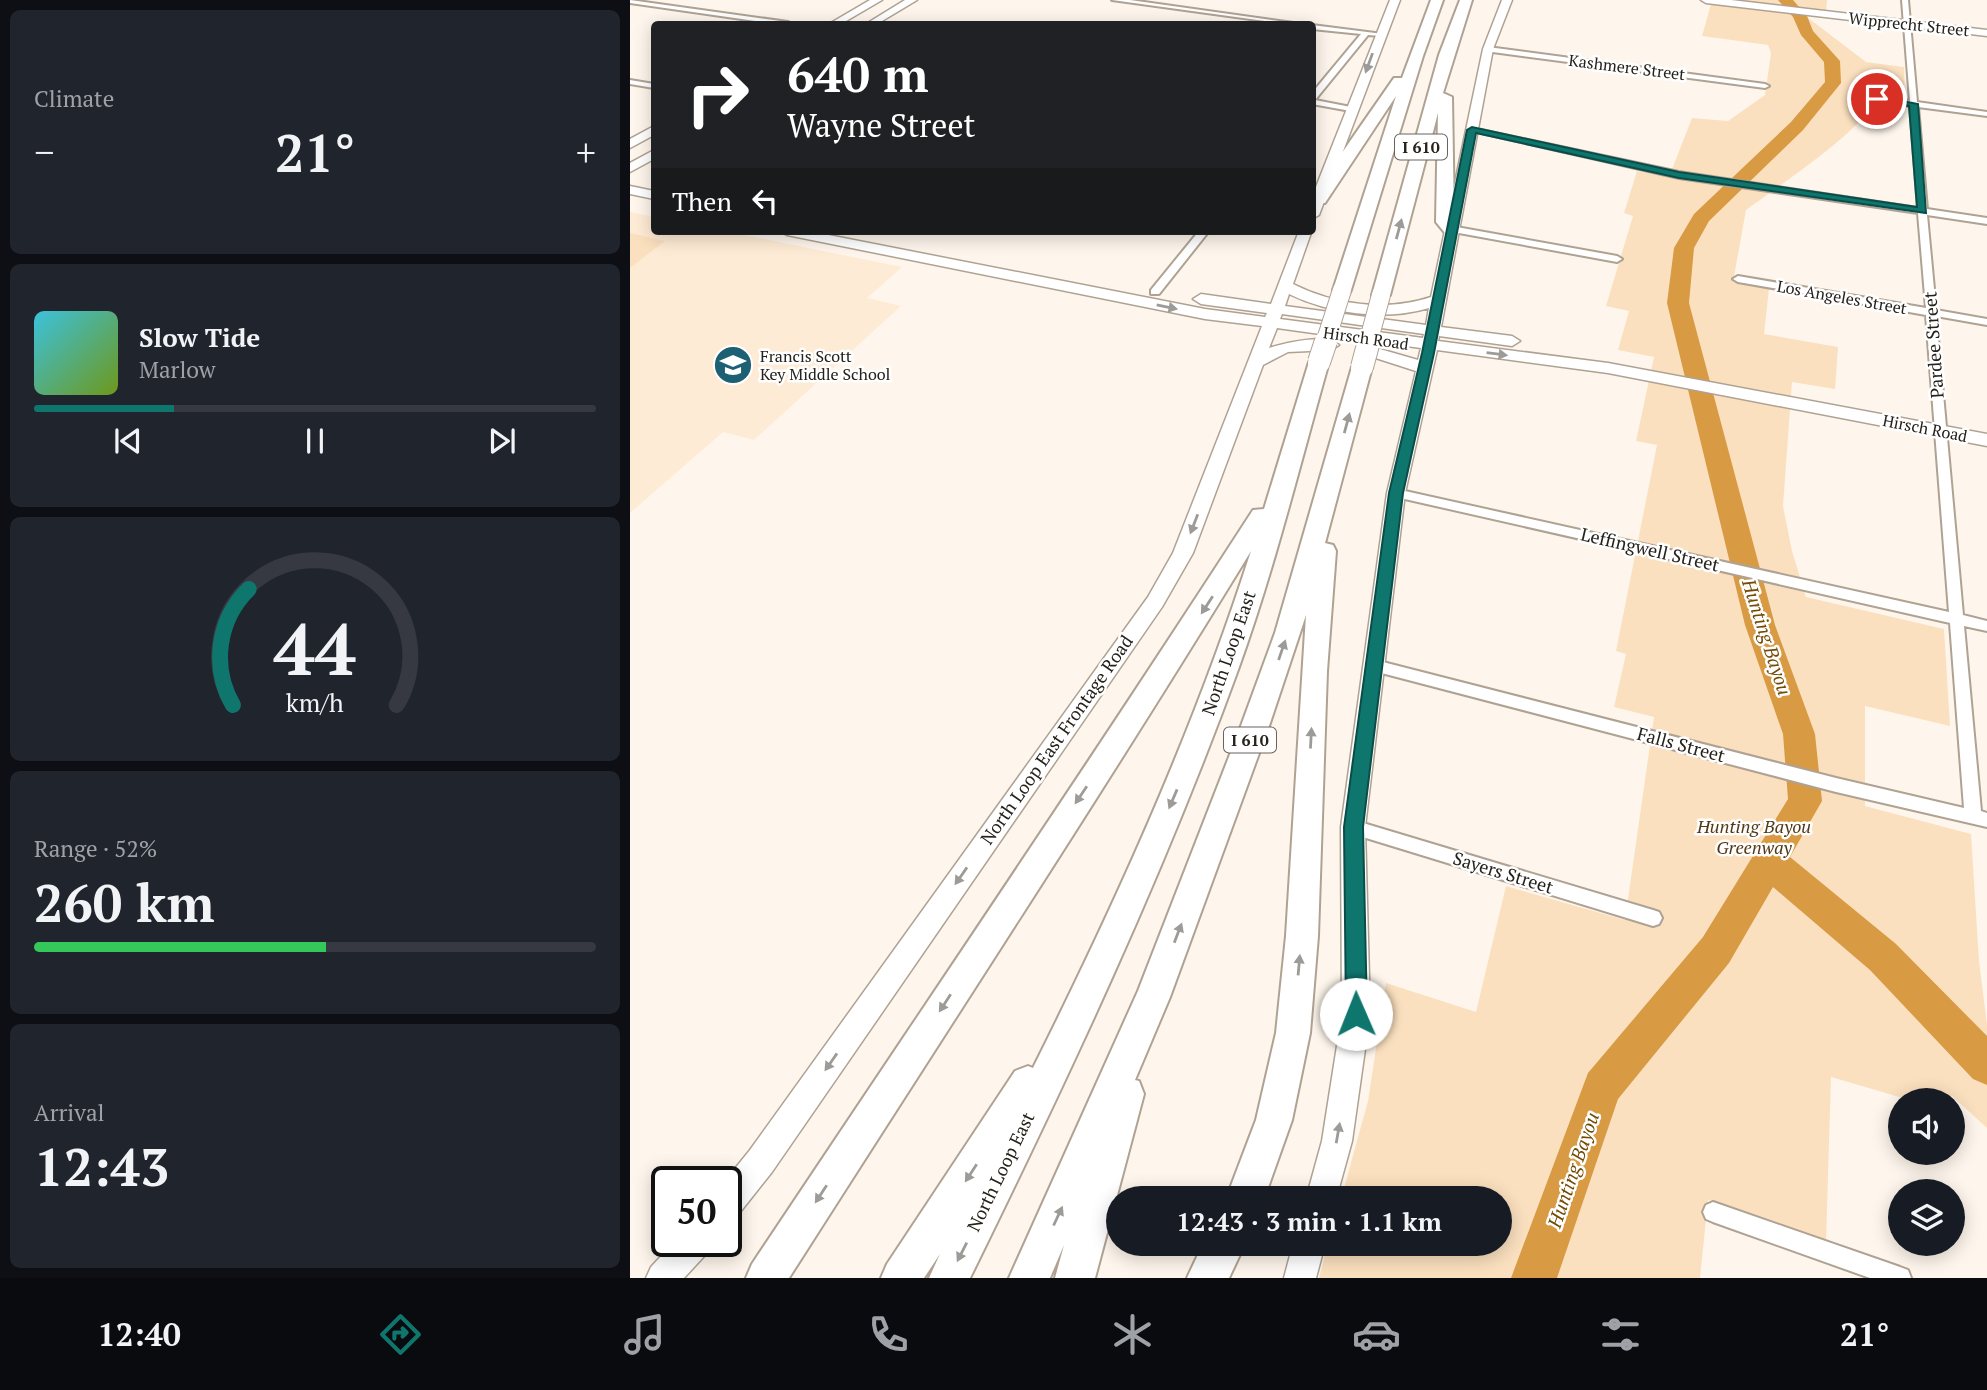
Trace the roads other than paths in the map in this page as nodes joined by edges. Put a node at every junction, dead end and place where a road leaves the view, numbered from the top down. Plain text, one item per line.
1 (877, 0) edge
2 (912, 0) edge
3 (1115, 0) edge
4 (1395, 0) edge
5 (1437, 0) edge
6 (1466, 0) edge
7 (1507, 0) edge
8 (1706, 0) edge
9 (1905, 0) edge
10 (630, 1) edge
11 (767, 21) edge
12 (839, 21) edge
13 (876, 21) edge
14 (1275, 21) edge
15 (1908, 24) junction
16 (1316, 27) edge
17 (1987, 33) edge
18 (1365, 34) junction
19 (1380, 34) junction
20 (1488, 49) junction
21 (1446, 55) junction
22 (1416, 56) junction
23 (630, 82) edge
24 (651, 86) edge
25 (1765, 86) dead end
26 (1316, 95) edge
27 (1877, 99) dead end
28 (1316, 101) edge
29 (1913, 104) junction
30 (1353, 110) junction
31 (1987, 114) edge
32 (1472, 130) junction
33 (651, 132) edge
34 (630, 144) edge
35 (651, 156) edge
36 (630, 168) edge
37 (630, 190) edge
38 (651, 194) edge
39 (1316, 198) edge
40 (630, 200) edge
41 (651, 204) edge
42 (1923, 211) junction
43 (1987, 221) edge
44 (1451, 229) junction
45 (813, 235) edge
46 (853, 235) edge
47 (1201, 235) edge
48 (1304, 235) edge
49 (912, 251) junction
50 (1617, 259) dead end
51 (1738, 279) dead end
52 (1045, 283) junction
53 (1285, 286) junction
54 (1342, 290) joint
55 (1155, 292) junction
56 (1381, 295) joint
57 (1438, 303) junction
58 (1932, 313) junction
59 (1275, 318) junction
60 (1987, 322) edge
61 (1507, 341) junction
62 (1428, 348) junction
63 (1256, 362) junction
64 (1362, 367) joint
65 (1663, 372) junction
66 (1941, 425) junction
67 (1987, 427) edge
68 (1987, 440) edge
69 (1289, 461) junction
70 (1333, 478) junction
71 (1396, 493) junction
72 (1957, 619) junction
73 (1987, 626) edge
74 (1375, 666) junction
75 (1980, 818) edge
76 (1353, 827) junction
77 (1653, 918) dead end
78 (1109, 948) junction
79 (1153, 997) junction
80 (1293, 1033) joint
81 (742, 1185) edge
82 (1250, 1186) edge
83 (1325, 1186) edge
84 (1713, 1212) dead end
85 (1218, 1256) edge
86 (1306, 1256) edge
87 (682, 1257) edge
88 (663, 1278) edge
89 (766, 1278) edge
90 (901, 1278) edge
91 (949, 1278) edge
92 (1029, 1278) edge
93 (1075, 1278) edge
94 (1207, 1278) edge
95 (1300, 1278) edge
96 (1900, 1278) edge

1 - 12 main road
2 - 13 main road
3 - 14 street
4 - 19 main road
5 - 22 highway, North Loop East / I 610
6 - 21 highway, I 610
7 - 20 main road
8 - 15 main road, Wipprecht Street
9 - 15 street, Pardee Street
10 - 11 street
15 - 17 main road, Wipprecht Street
15 - 29 street, Pardee Street
16 - 18 street
18 - 19 street
18 - 26 street
19 -> 30 main road
20 - 25 street, Kashmere Street
20 - 32 main road
21 - 44 highway
56 -> 21 highway, I 610
22 - 39 highway
22 - 54 highway, North Loop East / I 610
23 - 24 street
27 - 29 street
28 - 30 street
29 - 31 street
29 - 42 street, Pardee Street
30 - 39 main road
32 - 42 street
32 - 44 main road
33 - 34 main road
35 - 36 main road
37 - 38 main road
40 - 41 main road
42 - 43 street
42 - 58 street, Pardee Street
44 - 50 street
44 - 57 main road
45 - 49 main road, Hirsch Road
46 - 49 main road, Hirsch Road
47 - 55 street
48 - 53 main road, North Loop East Frontage Road
49 - 52 main road, Hirsch Road
49 - 55 main road, Hirsch Road
51 - 58 street, Los Angeles Street
52 - 55 main road
52 -> 59 main road, Hirsch Road
53 - 57 main road
53 - 59 main road, North Loop East Frontage Road
54 - 69 highway, North Loop East / I 610, bridge
55 - 59 main road, Hirsch Road
56 - 64 highway, I 610, bridge
57 - 61 main road
57 - 62 main road
58 - 60 street, Los Angeles Street
58 - 66 street, Pardee Street
59 - 62 main road, Hirsch Road
59 - 63 main road, North Loop East Frontage Road
61 - 62 main road, Hirsch Road
61 - 65 main road, Hirsch Road
62 - 63 main road
62 -> 65 main road, Hirsch Road
62 - 71 main road
63 -> 81 main road, North Loop East Frontage Road
70 -> 64 highway, I 610
65 - 66 main road, Hirsch Road
66 - 67 main road, Hirsch Road
66 - 68 main road, Hirsch Road
66 - 72 street, Pardee Street
69 -> 78 highway, North Loop East / I 610
69 -> 89 highway
79 -> 70 highway, I 610
80 -> 70 highway
71 - 72 street, Leffingwell Street
71 - 74 main road
72 - 73 street, Leffingwell Street
72 - 75 street, Pardee Street
74 - 75 street, Falls Street
74 - 76 main road
76 - 77 street, Sayers Street
83 -> 76 main road
78 -> 90 highway
78 -> 91 highway, North Loop East / I 610
92 -> 79 highway, I 610
79 - 93 highway
80 - 82 highway
84 - 96 street
85 - 94 highway
86 - 95 main road
87 - 88 main road

